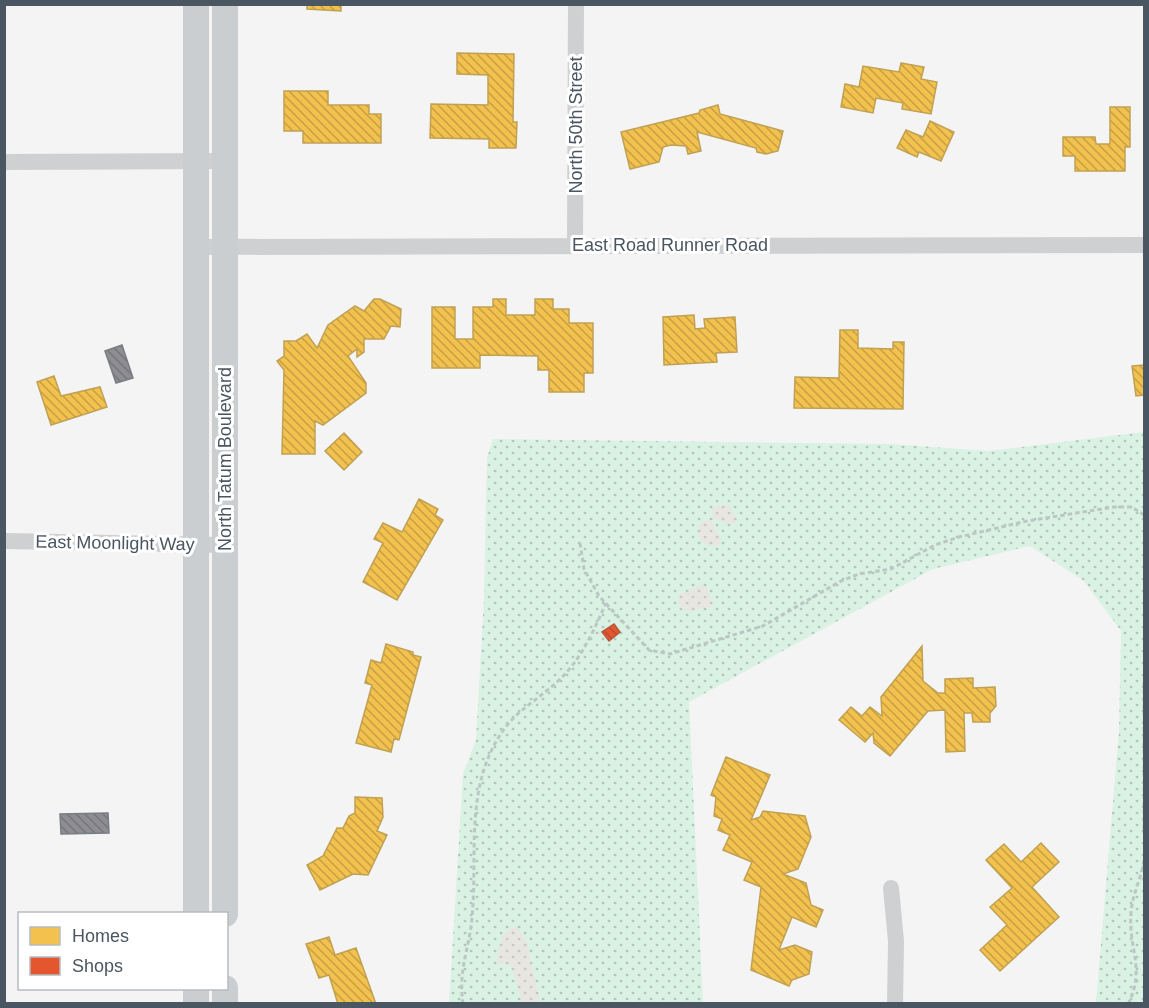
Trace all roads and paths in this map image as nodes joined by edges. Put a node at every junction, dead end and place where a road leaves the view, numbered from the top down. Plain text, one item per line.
1 (196, 4) edge
2 (225, 4) edge
3 (576, 4) edge
4 (225, 161) junction
5 (4, 162) edge
6 (196, 162) junction
7 (1144, 245) edge
8 (575, 246) junction
9 (196, 247) junction
10 (224, 247) junction
11 (1144, 515) edge
12 (4, 541) edge
13 (580, 543) dead end
14 (197, 544) junction
15 (225, 545) junction
16 (606, 603) junction
17 (1144, 682) edge
18 (1144, 834) edge
19 (1144, 859) edge
20 (891, 888) dead end
21 (196, 912) edge
22 (225, 912) edge
23 (463, 1004) edge
24 (895, 1004) edge
25 (1128, 1004) edge

1 - 6 main road, North Tatum Boulevard
2 - 4 main road, North Tatum Boulevard
3 - 8 street, North 50th Street
4 - 6 street
4 - 10 main road, North Tatum Boulevard
5 - 6 street
6 - 9 main road, North Tatum Boulevard
7 - 8 street, East Road Runner Road
8 - 10 street, East Road Runner Road
9 - 10 street, East Road Runner Road
9 - 14 main road, North Tatum Boulevard
10 - 15 main road, North Tatum Boulevard
11 - 16 path
12 - 14 street, East Moonlight Way
13 - 16 path
14 - 15 street, East Moonlight Way
14 - 21 main road, North Tatum Boulevard
15 - 22 main road, North Tatum Boulevard
16 - 23 path
17 - 18 path
19 - 25 path
20 - 24 street

